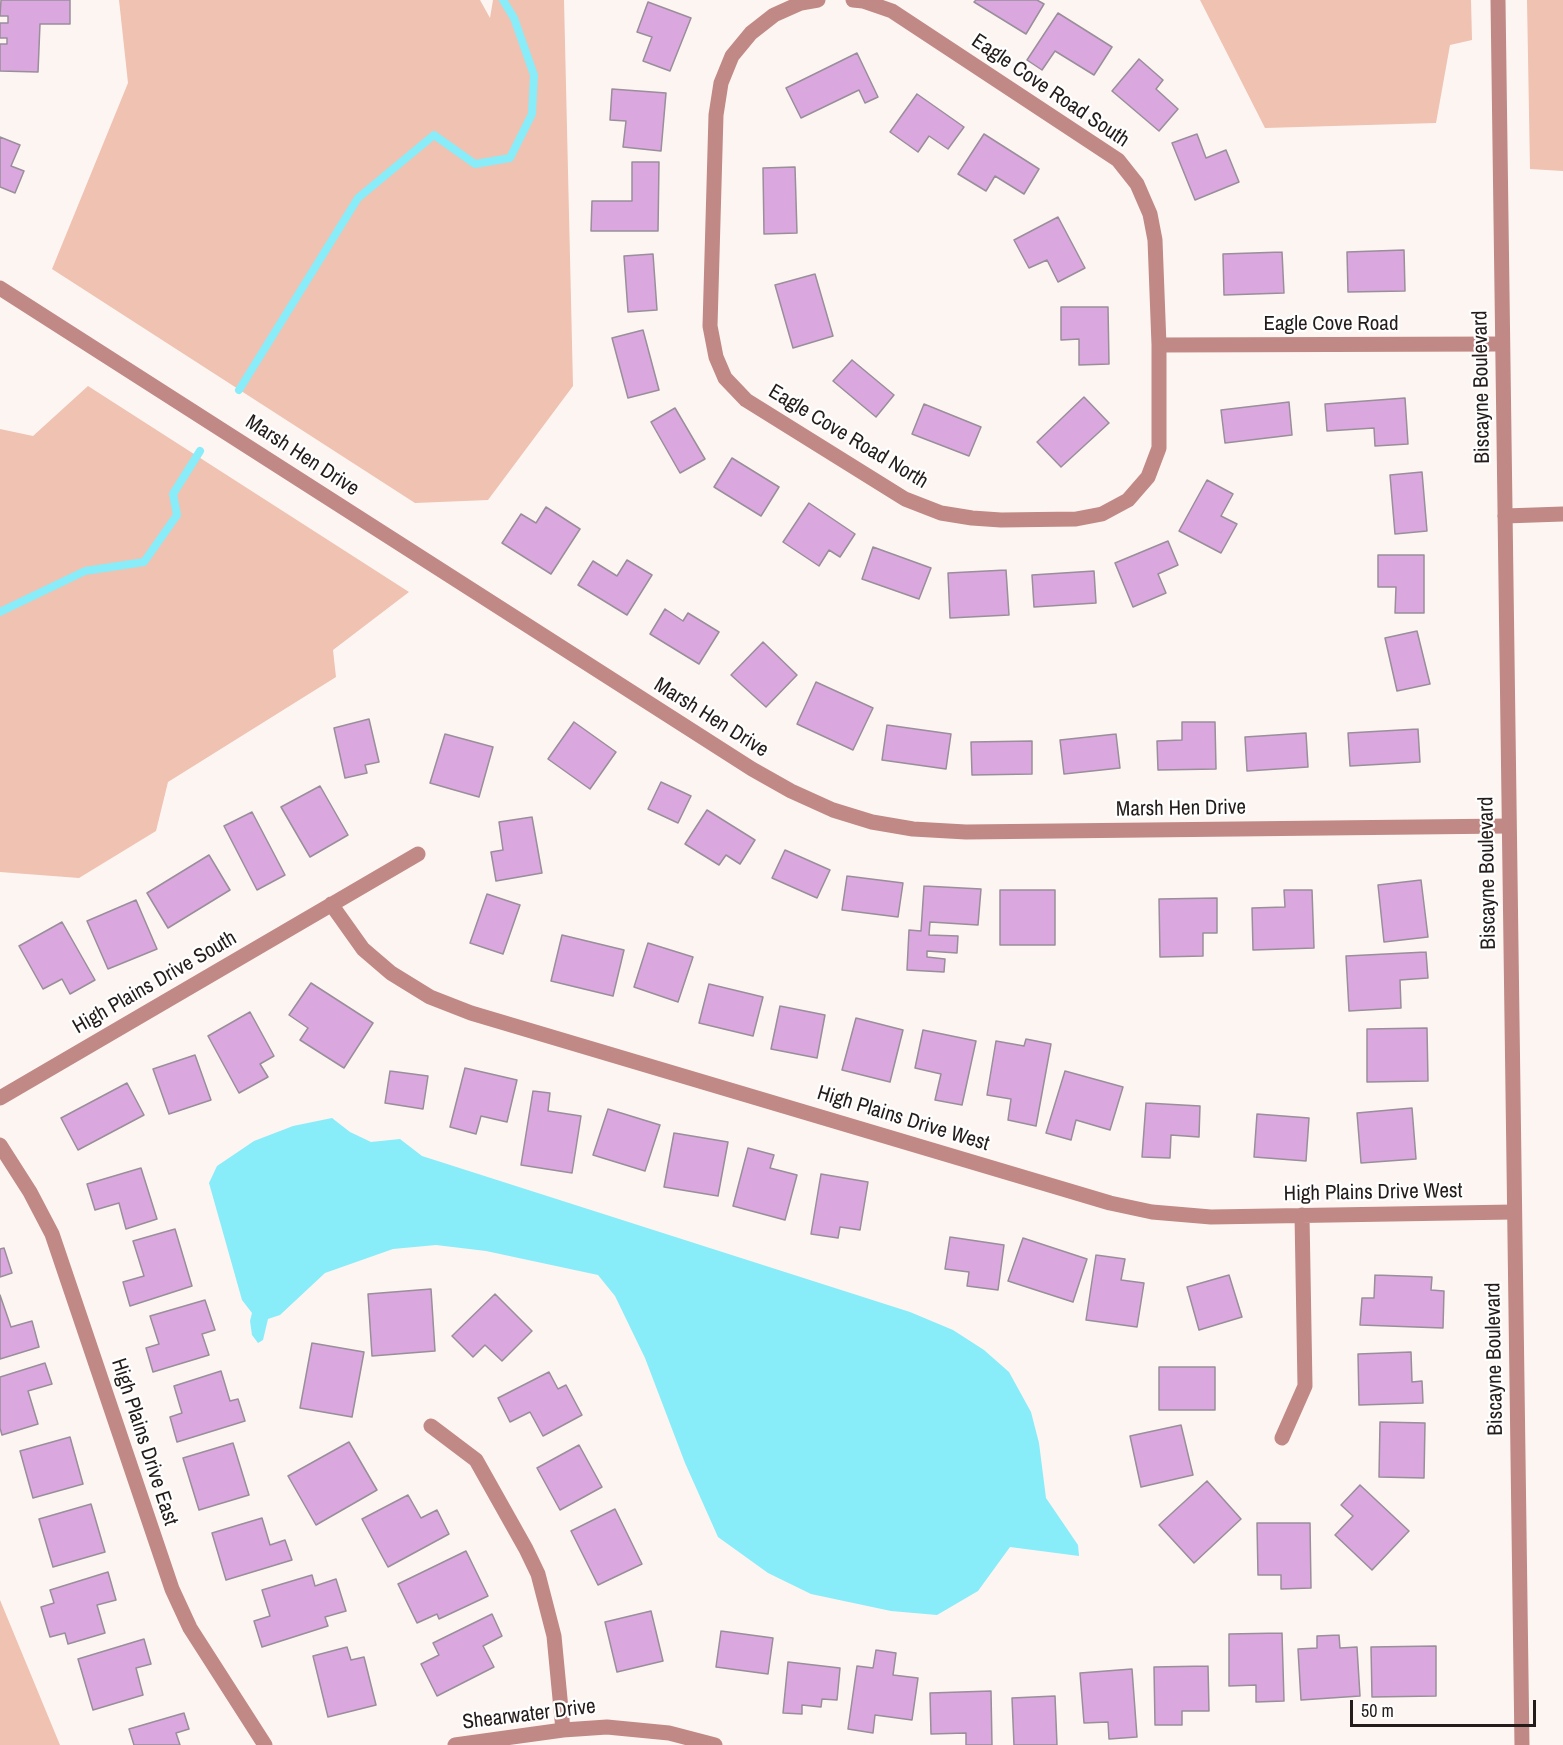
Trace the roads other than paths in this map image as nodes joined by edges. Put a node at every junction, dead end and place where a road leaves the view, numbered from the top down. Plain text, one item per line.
1 (818, 0) edge
2 (853, 0) edge
3 (1498, 0) edge
4 (0, 288) edge
5 (1502, 344) junction
6 (1159, 345) junction
7 (1563, 514) edge
8 (1505, 516) junction
9 (1508, 826) junction
10 (418, 854) dead end
11 (332, 904) junction
12 (0, 1098) edge
13 (0, 1145) edge
14 (1514, 1212) junction
15 (1302, 1215) junction
16 (431, 1426) dead end
17 (1282, 1438) dead end
18 (563, 1730) junction
19 (265, 1745) edge
20 (454, 1745) edge
21 (715, 1745) edge
22 (1522, 1745) edge

1 - 6 street, Eagle Cove Road North
2 - 6 street, Eagle Cove Road South
3 - 5 street, Biscayne Boulevard
4 - 9 street, Marsh Hen Drive
5 - 6 street, Eagle Cove Road
5 - 8 street, Biscayne Boulevard
7 - 8 street
8 - 9 street, Biscayne Boulevard
9 - 14 street, Biscayne Boulevard
10 - 11 street, High Plains Drive South
11 - 12 street, High Plains Drive South
11 - 15 street, High Plains Drive West
13 - 19 street, High Plains Drive East
14 - 15 street, High Plains Drive West
14 - 22 street, Biscayne Boulevard
15 - 17 street
16 - 18 street
18 - 20 street, Shearwater Drive
18 - 21 street, Shearwater Drive

